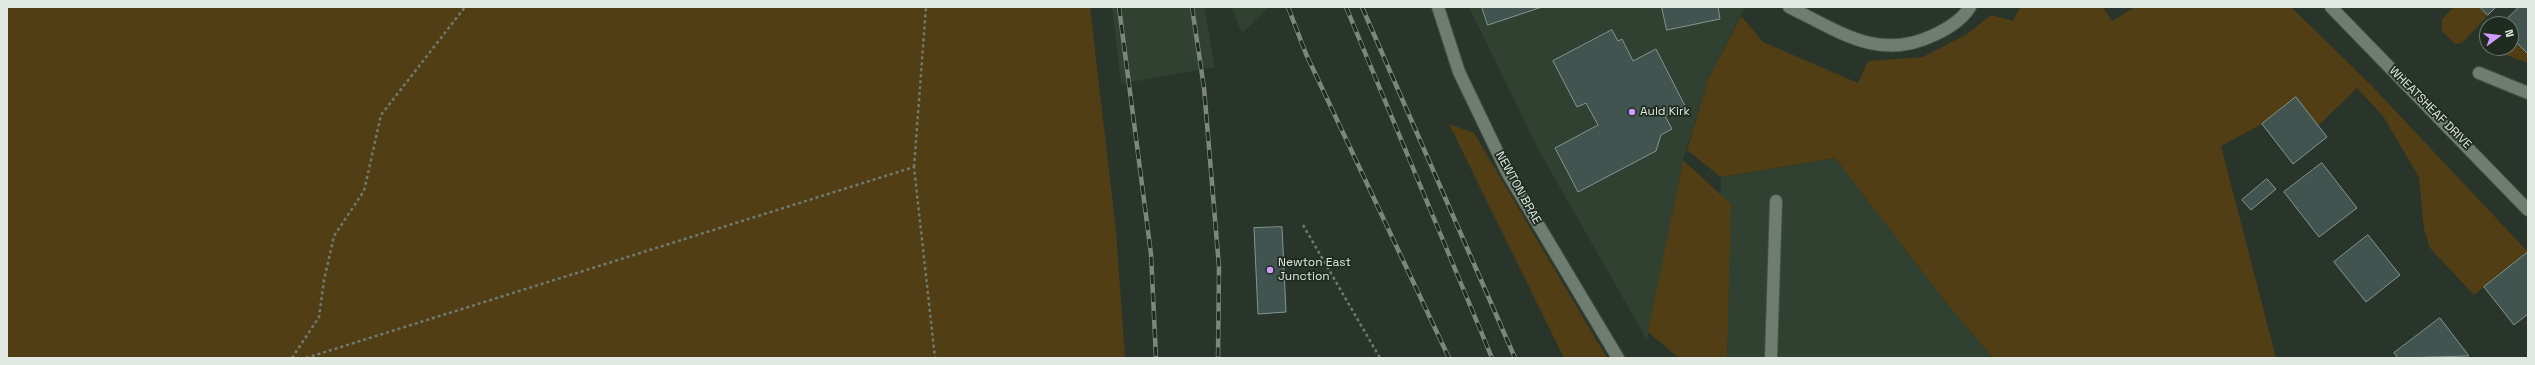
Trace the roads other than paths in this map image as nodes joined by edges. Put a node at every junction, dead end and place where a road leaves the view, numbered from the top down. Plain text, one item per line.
1 (1438, 7) edge
2 (1788, 7) edge
3 (1970, 7) edge
4 (2331, 7) edge
5 (2479, 73) dead end
6 (2528, 93) edge
7 (1776, 201) dead end
8 (2528, 210) edge
9 (1618, 358) edge
10 (1771, 358) edge

1 - 9 street, NEWTON BRAE
2 - 3 street
4 - 8 street, WHEATSHEAF DRIVE
5 - 6 street
7 - 10 street

